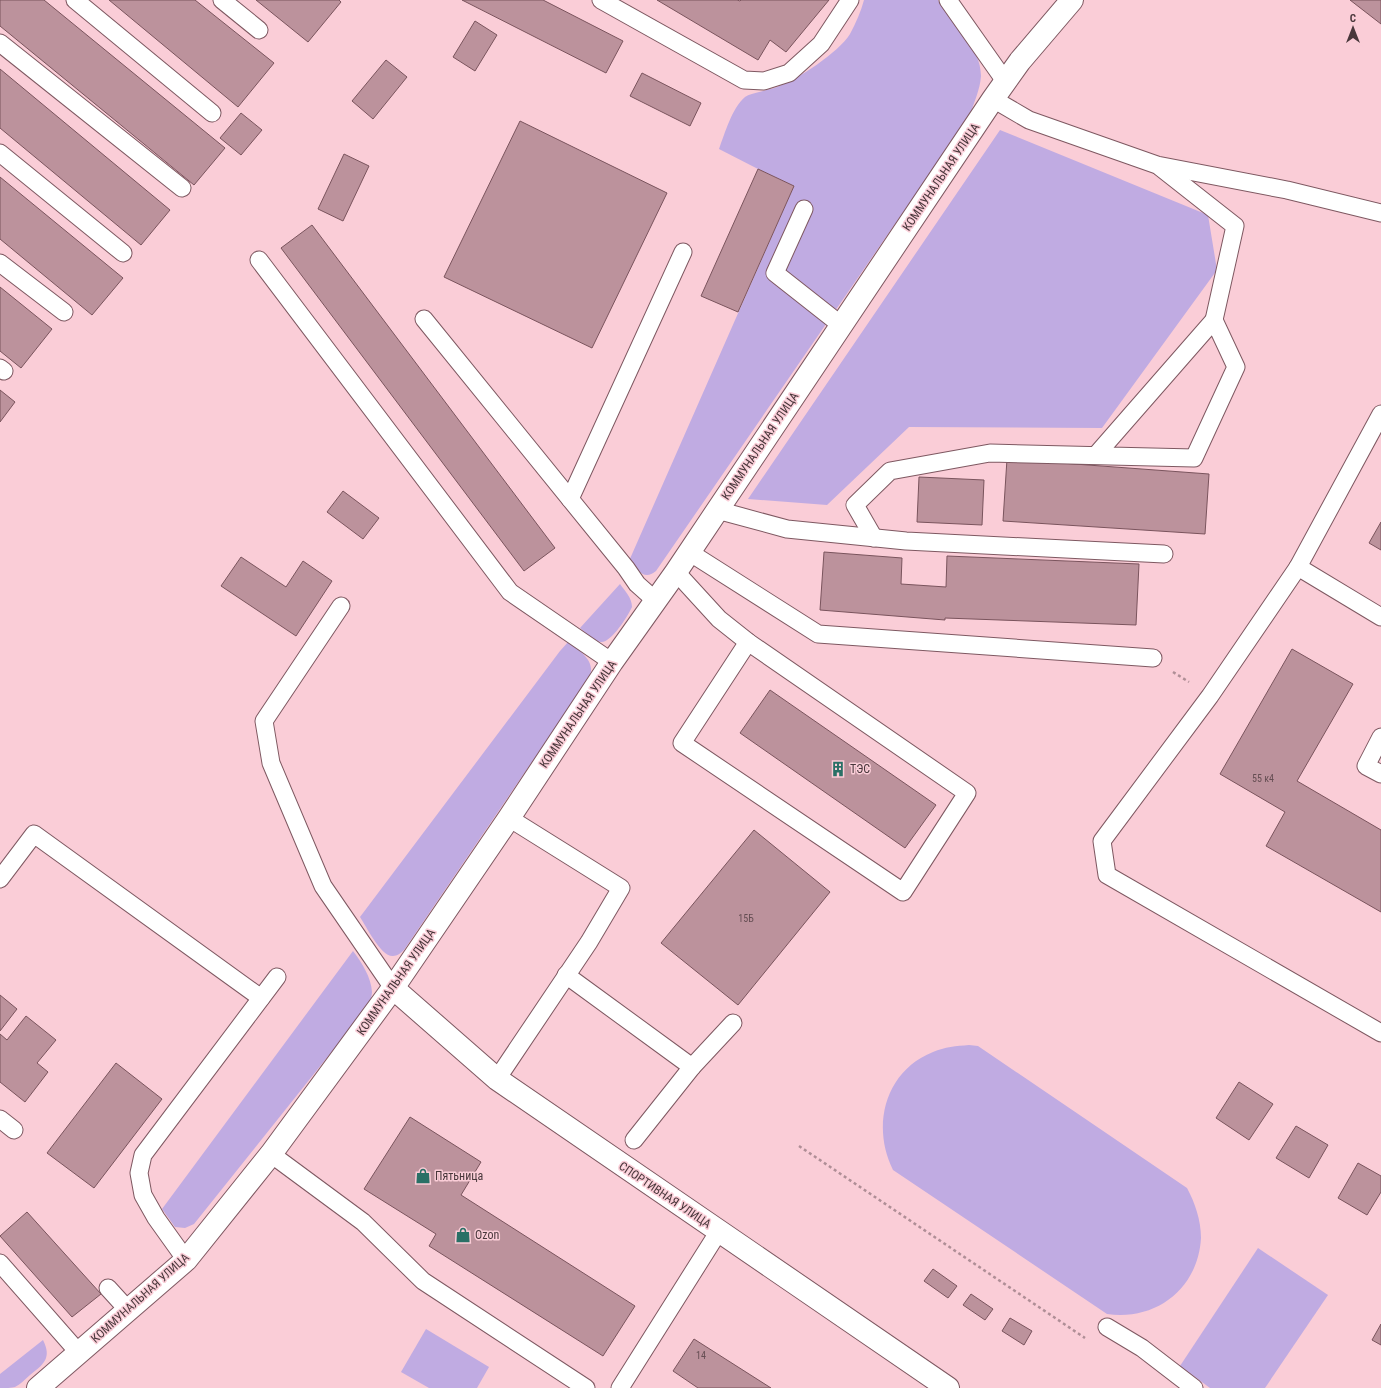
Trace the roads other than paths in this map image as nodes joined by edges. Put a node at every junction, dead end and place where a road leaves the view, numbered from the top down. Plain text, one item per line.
1 (75, 0) edge
2 (222, 0) edge
3 (601, 0) edge
4 (850, 0) edge
5 (948, 0) edge
6 (1072, 0) edge
7 (259, 30) dead end
8 (0, 43) edge
9 (1005, 81) junction
10 (993, 99) junction
11 (212, 113) dead end
12 (0, 153) edge
13 (1157, 165) junction
14 (182, 188) dead end
15 (804, 208) dead end
16 (1381, 213) edge
17 (683, 252) dead end
18 (123, 254) dead end
19 (259, 260) dead end
20 (0, 263) edge
21 (64, 312) dead end
22 (424, 319) dead end
23 (1214, 320) junction
24 (841, 326) junction
25 (1381, 414) edge
26 (1096, 455) junction
27 (570, 499) junction
28 (717, 510) junction
29 (874, 538) junction
30 (689, 552) junction
31 (1164, 554) dead end
32 (1298, 568) junction
33 (676, 572) junction
34 (656, 601) junction
35 (341, 606) dead end
36 (1381, 617) edge
37 (748, 642) junction
38 (1153, 658) road end
39 (612, 662) junction
40 (1381, 738) edge
41 (1381, 774) edge
42 (509, 818) junction
43 (0, 879) edge
44 (566, 976) junction
45 (277, 977) dead end
46 (393, 988) junction
47 (261, 998) junction
48 (733, 1023) dead end
49 (1381, 1033) edge
50 (692, 1067) junction
51 (497, 1079) junction
52 (0, 1119) edge
53 (14, 1130) dead end
54 (634, 1140) dead end
55 (270, 1154) junction
56 (719, 1231) junction
57 (186, 1260) junction
58 (0, 1263) edge
59 (108, 1288) dead end
60 (128, 1310) junction
61 (1107, 1327) dead end
62 (79, 1353) junction
63 (38, 1388) edge
64 (586, 1388) edge
65 (620, 1388) edge
66 (948, 1388) edge
67 (1194, 1388) edge

1 - 11 lane
2 - 7 lane
3 - 4 lane
5 - 9 lane
6 - 9 street, КОММУНАЛЬНАЯ УЛИЦА
8 - 14 lane
9 - 10 street, КОММУНАЛЬНАЯ УЛИЦА
10 - 13 lane
10 - 24 street, КОММУНАЛЬНАЯ УЛИЦА
12 - 18 lane
13 - 16 lane
13 - 23 lane
15 - 24 lane
17 - 27 lane
19 - 39 lane
20 - 21 lane
22 - 27 lane
23 - 26 lane
23 - 26 lane
24 - 28 street, КОММУНАЛЬНАЯ УЛИЦА
25 - 32 lane
26 - 29 lane
27 - 34 lane
28 - 29 lane
28 - 30 street, КОММУНАЛЬНАЯ УЛИЦА
29 - 31 lane
30 - 33 street, КОММУНАЛЬНАЯ УЛИЦА
30 - 38 lane
32 - 36 lane
32 - 49 lane
33 - 34 street, КОММУНАЛЬНАЯ УЛИЦА
33 - 37 lane
34 - 39 street, КОММУНАЛЬНАЯ УЛИЦА
35 - 46 lane
37 - 37 lane
39 - 42 street, КОММУНАЛЬНАЯ УЛИЦА
40 - 41 lane
42 - 44 lane
42 - 46 street, КОММУНАЛЬНАЯ УЛИЦА
43 - 47 lane
44 - 50 lane
44 - 51 lane
45 - 47 lane
46 - 51 street, СПОРТИВНАЯ УЛИЦА
46 - 55 street, КОММУНАЛЬНАЯ УЛИЦА
47 - 57 lane
48 - 50 lane
50 - 54 lane
51 - 56 street, СПОРТИВНАЯ УЛИЦА
52 - 53 lane
55 - 57 street, КОММУНАЛЬНАЯ УЛИЦА
55 - 64 lane
56 - 65 lane
56 - 66 street, СПОРТИВНАЯ УЛИЦА
57 - 60 street, КОММУНАЛЬНАЯ УЛИЦА
58 - 62 lane
59 - 60 lane
60 - 62 street, КОММУНАЛЬНАЯ УЛИЦА
61 - 67 lane
62 - 63 street, КОММУНАЛЬНАЯ УЛИЦА

